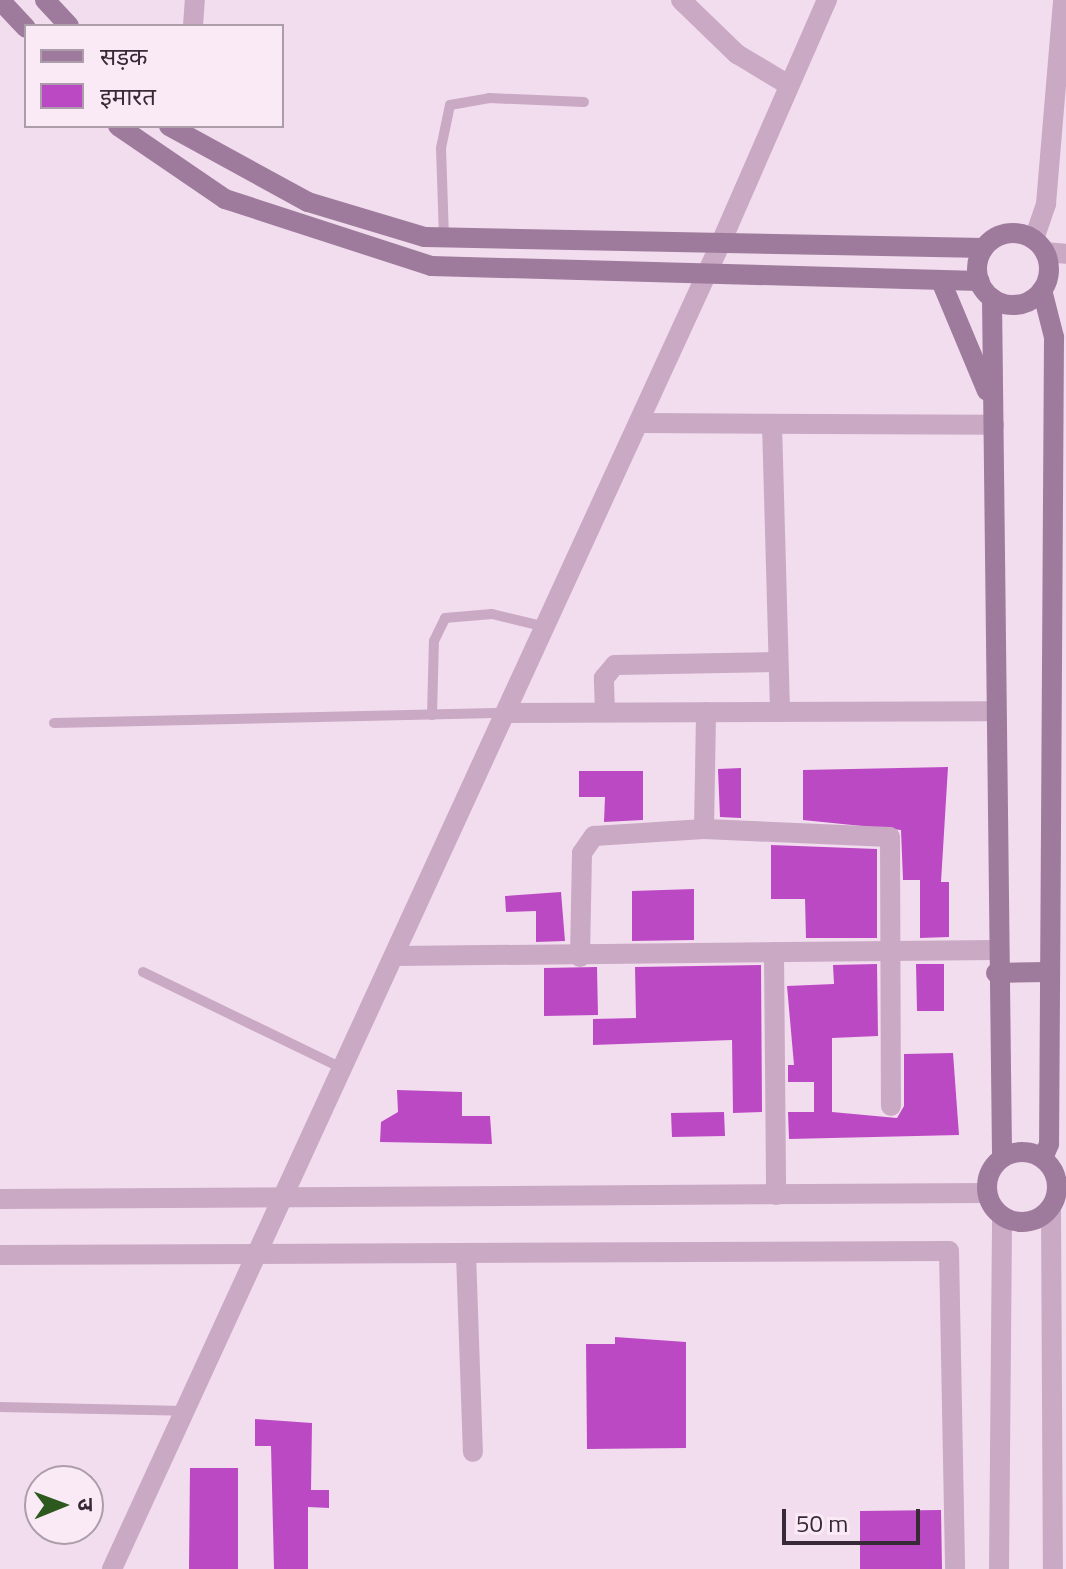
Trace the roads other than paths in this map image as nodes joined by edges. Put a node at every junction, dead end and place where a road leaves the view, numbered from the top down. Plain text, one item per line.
1 (0, 0) edge
2 (45, 0) edge
3 (195, 0) edge
4 (681, 0) edge
5 (827, 0) edge
6 (1063, 0) edge
7 (67, 24) edge
8 (193, 24) edge
9 (24, 26) edge
10 (787, 84) junction
11 (584, 102) dead end
12 (121, 128) edge
13 (173, 128) edge
14 (444, 239) junction
15 (1040, 246) junction
16 (719, 247) junction
17 (984, 248) junction
18 (1066, 254) edge
19 (707, 279) junction
20 (941, 281) junction
21 (986, 290) junction
22 (1042, 290) junction
23 (994, 417) junction
24 (641, 423) junction
25 (772, 424) junction
26 (1059, 432) edge
27 (548, 628) junction
28 (777, 662) junction
29 (780, 711) junction
30 (995, 711) junction
31 (605, 712) junction
32 (706, 712) junction
33 (506, 713) junction
34 (432, 715) junction
35 (54, 723) dead end
36 (704, 829) junction
37 (891, 949) junction
38 (995, 950) junction
39 (774, 952) junction
40 (396, 956) junction
41 (580, 957) junction
42 (143, 972) dead end
43 (1048, 972) junction
44 (996, 973) junction
45 (344, 1069) junction
46 (891, 1106) dead end
47 (1002, 1158) junction
48 (1054, 1167) edge
49 (987, 1193) junction
50 (776, 1195) junction
51 (0, 1199) edge
52 (283, 1200) junction
53 (1058, 1201) edge
54 (1002, 1216) junction
55 (1058, 1250) edge
56 (466, 1254) junction
57 (0, 1255) edge
58 (257, 1255) junction
59 (0, 1407) edge
60 (185, 1411) junction
61 (473, 1452) dead end
62 (112, 1569) edge
63 (955, 1569) edge
64 (999, 1569) edge
65 (1053, 1569) edge

1 - 9 main road
2 - 7 main road
3 - 8 street
4 - 10 street
5 - 10 street
6 - 15 street
10 - 16 street
11 - 14 lane
12 - 19 main road
13 - 14 main road
14 - 16 main road
15 - 17 main road
15 - 18 street
15 - 22 main road
16 - 17 main road
16 - 19 street
17 - 21 main road
19 - 20 main road
19 - 24 street
20 - 21 main road
20 - 23 main road
21 - 22 main road
21 - 23 main road
22 - 26 main road
23 - 25 street
23 - 30 main road
24 - 25 street
24 - 27 street
25 - 28 street
26 - 43 main road
27 - 33 street
27 - 34 lane
28 - 29 street
28 - 31 street
29 - 30 street
29 - 32 street
30 - 38 main road
31 - 32 street
31 - 33 street
32 - 36 street
33 - 34 lane
33 - 40 street
34 - 35 lane
36 - 37 street
36 - 41 street
37 - 38 street
37 - 39 street
37 - 46 street
38 - 44 main road
39 - 41 street
39 - 50 street
40 - 41 street
40 - 45 street
42 - 45 lane
43 - 44 main road
43 - 48 main road
44 - 47 main road
45 - 52 street
47 - 48 main road
47 - 49 main road
48 - 53 main road
49 - 50 street
49 - 54 main road
50 - 52 street
51 - 52 street
52 - 58 street
53 - 54 main road
53 - 55 street
54 - 64 street
55 - 65 street
56 - 58 street
56 - 61 street
56 - 63 street
57 - 58 street
58 - 60 street
59 - 60 lane
60 - 62 street

